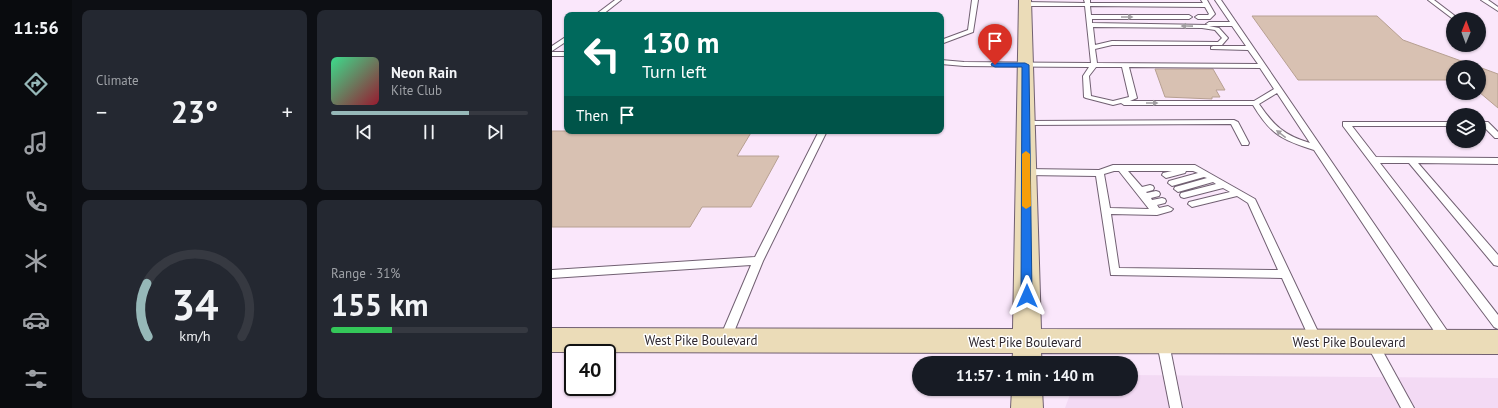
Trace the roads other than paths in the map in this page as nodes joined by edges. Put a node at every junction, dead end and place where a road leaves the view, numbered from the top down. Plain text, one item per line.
1 (618, 0) edge
2 (975, 0) edge
3 (1218, 0) edge
4 (1431, 0) edge
5 (1484, 0) edge
6 (1088, 1) edge
7 (1025, 2) edge
8 (1206, 2) edge
9 (1498, 9) edge
10 (602, 12) edge
11 (1447, 12) edge
12 (1088, 17) junction
13 (1189, 17) dead end
14 (1198, 17) dead end
15 (1234, 24) junction
16 (1090, 25) junction
17 (1201, 26) junction
18 (564, 40) edge
19 (944, 41) edge
20 (1092, 48) junction
21 (1250, 48) junction
22 (552, 49) edge
23 (552, 54) edge
24 (564, 54) edge
25 (944, 62) edge
26 (1025, 65) junction
27 (1094, 65) junction
28 (1125, 66) junction
29 (1262, 66) junction
30 (1278, 89) junction
31 (1113, 103) junction
32 (1255, 103) junction
33 (1026, 123) junction
34 (1446, 124) edge
35 (1486, 125) edge
36 (822, 134) edge
37 (1498, 136) edge
38 (1245, 143) dead end
39 (1317, 148) junction
40 (1373, 160) junction
41 (1411, 160) junction
42 (1498, 161) edge
43 (1121, 168) junction
44 (1195, 168) junction
45 (1026, 172) junction
46 (1100, 173) junction
47 (1166, 175) dead end
48 (1210, 177) junction
49 (1143, 181) dead end
50 (1225, 185) junction
51 (1238, 193) junction
52 (1142, 194) junction
53 (1192, 204) dead end
54 (1168, 210) dead end
55 (1106, 211) junction
56 (1157, 212) junction
57 (758, 261) junction
58 (1498, 262) edge
59 (552, 274) edge
60 (1285, 274) junction
61 (1498, 324) edge
62 (552, 340) edge
63 (725, 341) junction
64 (1163, 342) junction
65 (1317, 342) junction
66 (1372, 342) junction
67 (1448, 342) junction
68 (1498, 342) edge
69 (1027, 353) edge
70 (1027, 396) edge
71 (1027, 408) edge
72 (1176, 408) edge
73 (1408, 408) edge

1 - 10 lane
2 - 19 lane
3 - 15 lane
4 - 11 lane
5 - 9 lane
6 - 7 lane
6 - 8 lane
6 - 12 lane
7 - 26 street
8 - 14 lane
12 -> 13 lane
12 - 16 lane
15 - 17 lane
15 - 21 lane
17 -> 16 lane
16 - 20 lane
17 - 20 lane
18 - 22 lane
20 - 21 lane
20 - 27 lane
21 - 29 lane
23 - 24 lane
25 - 26 lane
26 - 27 lane
26 - 33 street
27 - 28 lane
27 - 31 lane
28 - 29 lane
28 - 31 lane
29 - 30 lane
30 - 32 lane
30 - 39 lane
31 -> 32 lane
39 -> 32 lane
33 - 38 lane
33 - 45 street
34 - 40 lane
35 - 37 lane
36 - 57 lane
39 - 67 lane
40 - 41 lane
40 - 61 lane
41 - 42 lane
41 - 58 lane
43 - 44 lane
43 - 46 lane
43 - 52 lane
44 - 47 lane
44 - 48 lane
45 - 46 lane
45 - 69 street
46 - 55 lane
48 - 50 lane
48 - 50 lane
49 - 52 lane
50 - 51 lane
51 - 53 lane
51 - 60 lane
52 - 52 lane
52 - 56 lane
54 - 56 lane
55 - 56 lane
55 - 60 lane
57 - 59 lane
57 - 63 lane
60 - 65 lane
62 - 63 street, West Pike Boulevard
63 - 69 street, West Pike Boulevard
64 - 65 street, West Pike Boulevard
64 - 69 street, West Pike Boulevard
64 - 72 lane
65 - 66 street, West Pike Boulevard
66 - 67 street, West Pike Boulevard
66 - 73 lane
67 - 68 street, West Pike Boulevard
70 - 71 street

